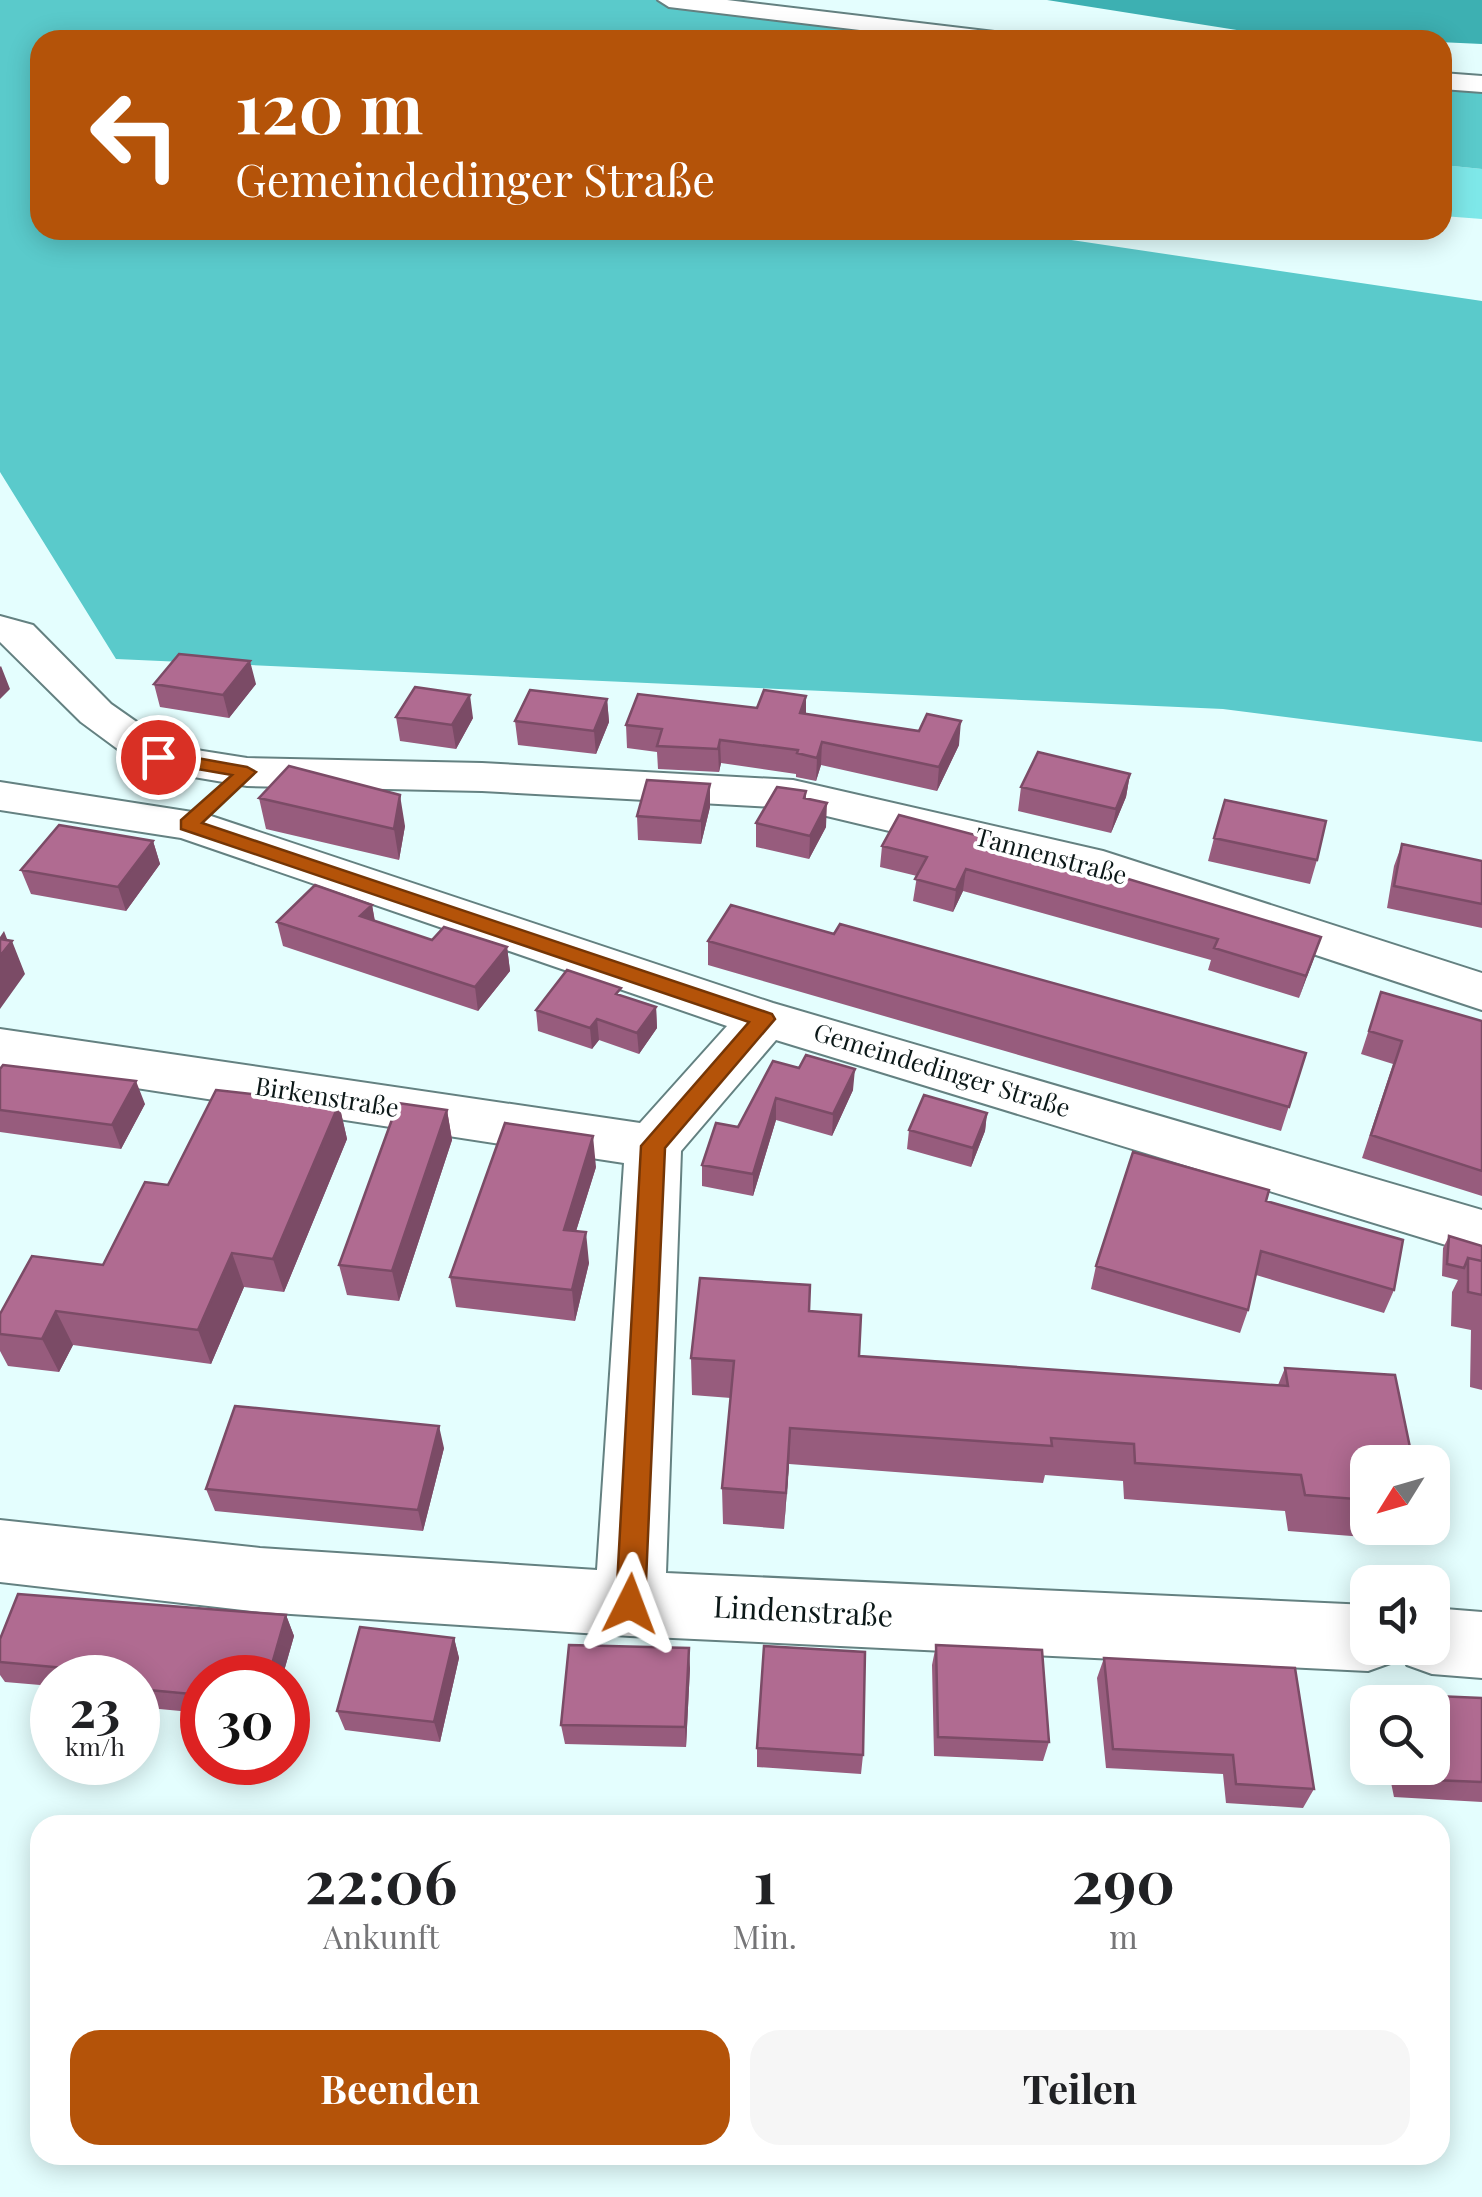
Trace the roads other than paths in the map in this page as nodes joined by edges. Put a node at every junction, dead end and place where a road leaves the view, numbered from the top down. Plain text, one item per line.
1 (668, 0) edge
2 (918, 30) edge
3 (1452, 82) edge
4 (1482, 84) edge
5 (0, 628) edge
6 (247, 772) junction
7 (0, 796) edge
8 (188, 824) junction
9 (1482, 992) edge
10 (764, 1019) junction
11 (0, 1048) edge
12 (653, 1146) junction
13 (1482, 1233) edge
14 (0, 1551) edge
15 (630, 1604) junction
16 (1350, 1637) edge
17 (1450, 1643) edge
18 (1482, 1646) edge

1 - 2 street
3 - 4 street
5 - 6 street, Tannenstraße
6 - 8 street
6 - 9 street, Tannenstraße
7 - 8 street, Gemeindedinger Straße
8 - 10 street, Gemeindedinger Straße
10 - 12 street
10 - 13 street, Gemeindedinger Straße
11 - 12 street, Birkenstraße
12 - 15 street
14 - 15 street, Lindenstraße
15 - 16 street, Lindenstraße
17 - 18 street

